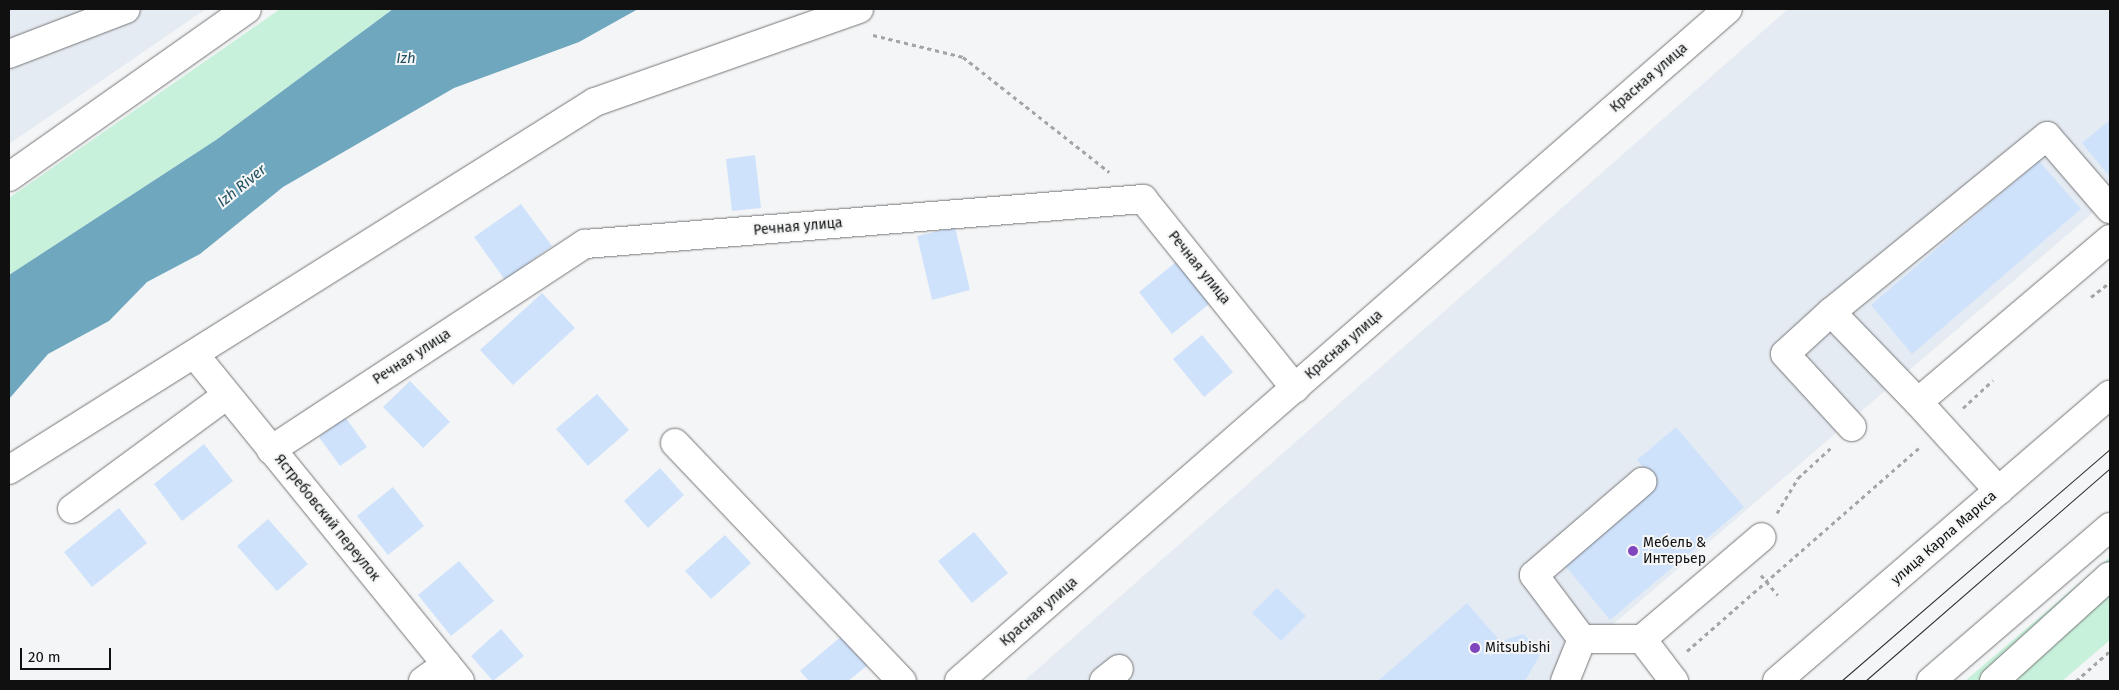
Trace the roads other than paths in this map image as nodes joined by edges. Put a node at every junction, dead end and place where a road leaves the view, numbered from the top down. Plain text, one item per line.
1 (126, 9) edge
2 (247, 9) edge
3 (1728, 9) edge
4 (860, 22) edge
5 (9, 54) edge
6 (9, 177) edge
7 (2110, 209) edge
8 (2110, 239) edge
9 (1831, 312) junction
10 (194, 355) junction
11 (1295, 388) junction
12 (227, 395) junction
13 (2110, 395) edge
14 (1918, 402) junction
15 (1852, 428) road end
16 (676, 444) dead end
17 (271, 450) junction
18 (9, 470) edge
19 (1642, 482) dead end
20 (1999, 491) junction
21 (72, 509) dead end
22 (2110, 527) edge
23 (1762, 537) road end
24 (2110, 576) edge
25 (1582, 639) junction
26 (1642, 639) junction
27 (453, 673) edge
28 (1670, 675) edge
29 (423, 681) edge
30 (902, 681) edge
31 (959, 681) edge
32 (1565, 681) edge
33 (1777, 681) edge
34 (1931, 681) edge
35 (1994, 681) edge

1 - 5 street
2 - 6 street
3 - 11 street, Красная улица
4 - 10 street
7 - 9 street
8 - 14 street
9 - 14 street
9 - 15 street
10 - 12 street, Ястребовский переулок
10 - 18 street
11 - 17 street, Речная улица
11 - 31 street, Красная улица
12 - 17 street, Ястребовский переулок
12 - 21 street
13 - 20 street, улица Карла Маркса
14 - 20 street
16 - 30 street
17 - 27 street, Ястребовский переулок
19 - 25 street
20 - 33 street, улица Карла Маркса
22 - 34 street
23 - 26 street
24 - 35 street
25 - 26 street
25 - 32 street
26 - 28 street
27 - 29 street

